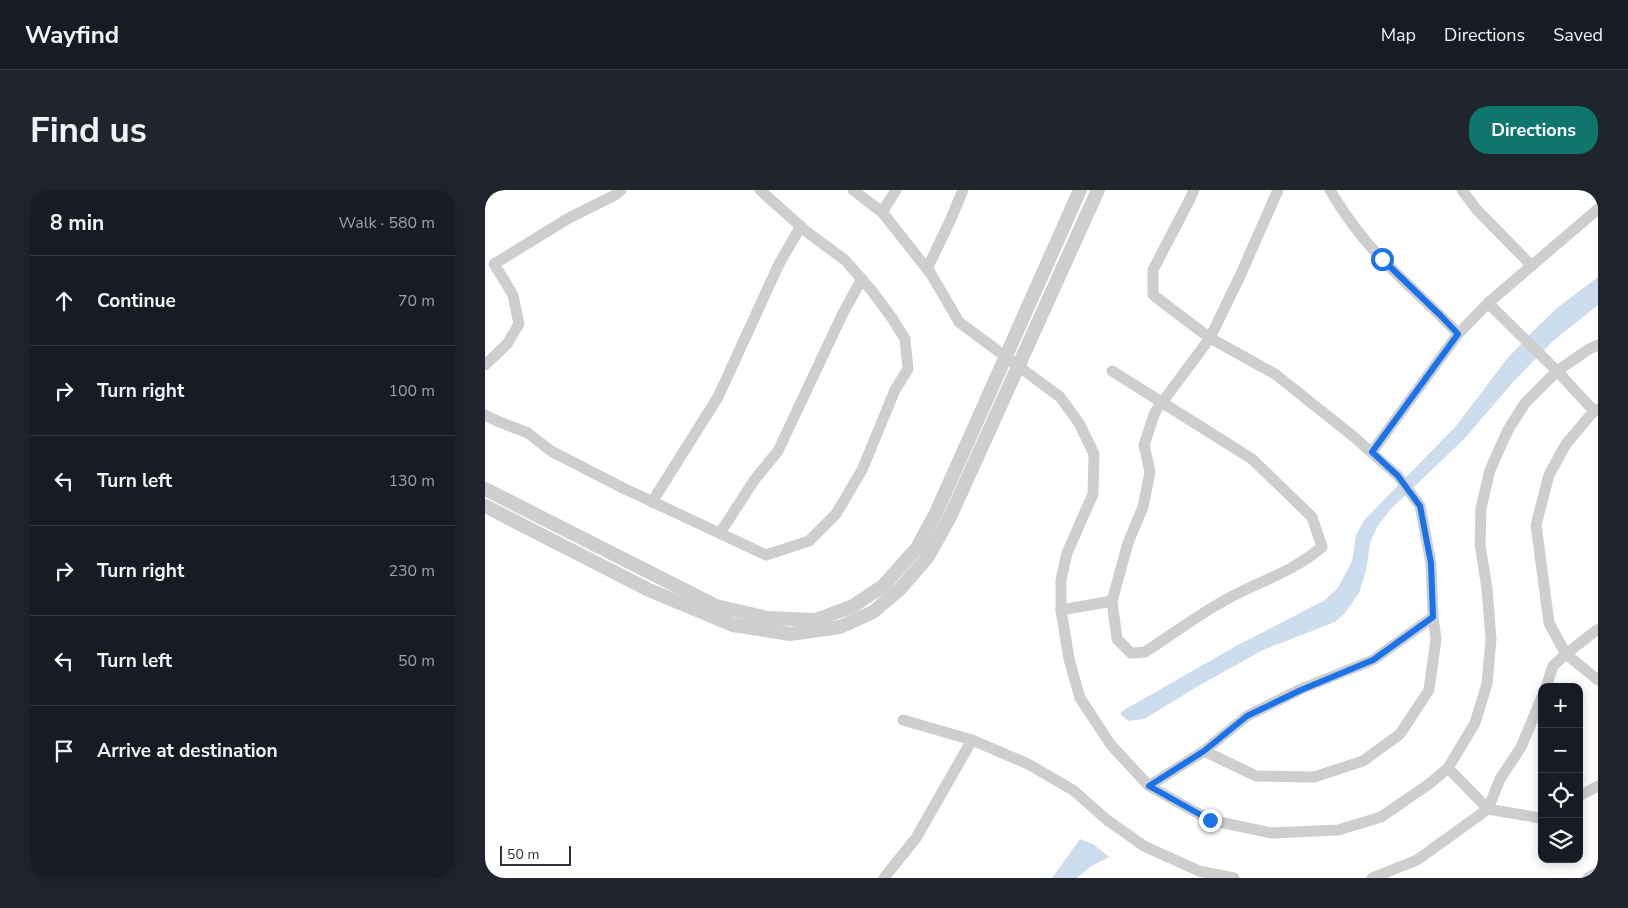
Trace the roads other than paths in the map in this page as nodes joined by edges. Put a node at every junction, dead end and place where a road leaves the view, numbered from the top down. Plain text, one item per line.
1 (621, 190) edge
2 (760, 190) edge
3 (853, 190) edge
4 (895, 190) edge
5 (963, 190) edge
6 (1080, 190) edge
7 (1098, 190) edge
8 (1193, 190) edge
9 (1278, 190) edge
10 (1330, 190) edge
11 (1462, 190) edge
12 (1598, 209) edge
13 (882, 212) junction
14 (801, 226) junction
15 (1532, 266) junction
16 (927, 269) junction
17 (862, 279) junction
18 (1488, 303) junction
19 (1458, 334) junction
20 (1210, 338) junction
21 (1598, 346) edge
22 (485, 365) edge
23 (1112, 371) dead end
24 (1557, 371) junction
25 (1161, 403) junction
26 (1596, 410) edge
27 (485, 415) edge
28 (1372, 452) junction
29 (485, 489) edge
30 (652, 502) junction
31 (485, 506) edge
32 (720, 533) junction
33 (1112, 601) junction
34 (1061, 610) junction
35 (1433, 617) junction
36 (1598, 629) edge
37 (1566, 654) junction
38 (1598, 680) edge
39 (1547, 683) edge
40 (1538, 707) edge
41 (903, 720) dead end
42 (972, 740) junction
43 (1204, 751) junction
44 (1448, 768) junction
45 (1149, 786) junction
46 (1598, 786) edge
47 (1583, 794) edge
48 (1487, 809) junction
49 (1538, 816) edge
50 (1598, 872) edge
51 (884, 878) edge
52 (1234, 878) edge
53 (1372, 878) edge
54 (1588, 878) edge

1 - 22 street
2 - 14 street
3 - 13 street
4 - 13 street
5 - 16 street
6 - 29 street
7 - 31 street
8 - 20 street
9 - 20 street
10 - 19 street
11 - 15 street
12 - 15 street
13 - 16 street
14 - 17 street
14 - 30 street
15 - 18 street
16 - 34 street
17 - 32 street
17 - 32 street
18 - 19 street
18 - 24 street
19 - 28 street
20 - 25 street
20 - 28 street
21 - 24 street
23 - 25 street
24 - 26 street
24 - 44 street
25 - 33 street
25 - 33 street
26 - 37 street
27 - 30 street
28 - 35 street
30 - 32 street
33 - 34 street
34 - 45 street
35 - 43 street
35 - 43 street
36 - 37 street
37 - 38 street
37 - 39 street
40 - 48 street
41 - 42 street
42 - 51 street
42 - 52 street
43 - 45 street
44 - 45 street
44 - 48 street
46 - 47 street
48 - 49 street
48 - 53 street
50 - 54 street

